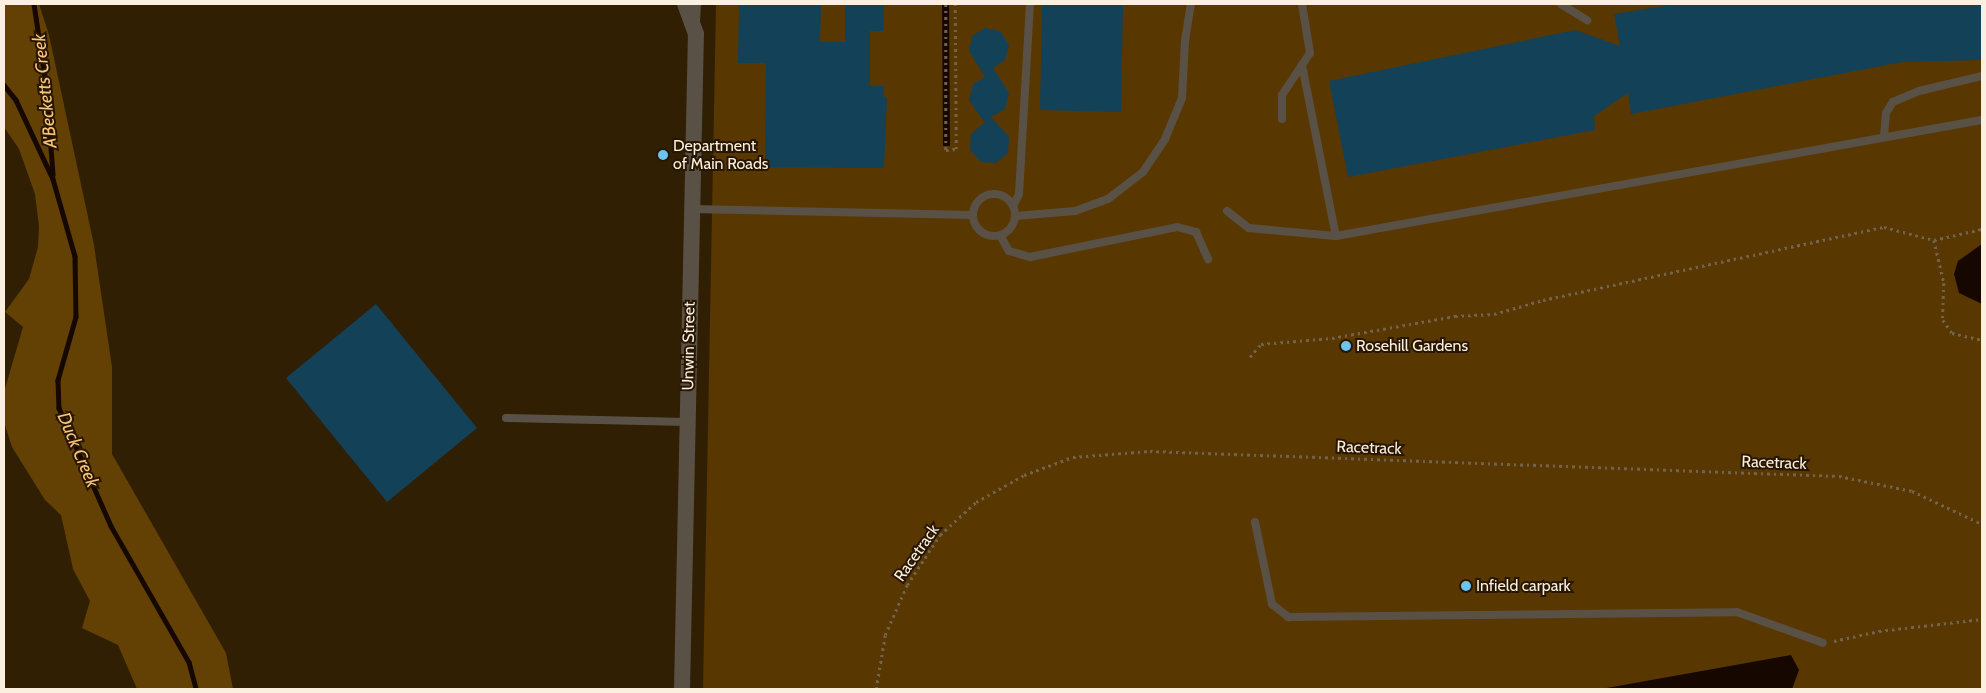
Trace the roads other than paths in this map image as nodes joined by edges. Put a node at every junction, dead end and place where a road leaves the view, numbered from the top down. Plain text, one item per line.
1 (685, 4) edge
2 (697, 4) edge
3 (1030, 4) edge
4 (1191, 4) edge
5 (1302, 4) edge
6 (1561, 4) edge
7 (1587, 20) dead end
8 (696, 34) junction
9 (1302, 65) junction
10 (1982, 76) edge
11 (1282, 119) dead end
12 (1982, 120) edge
13 (1884, 136) junction
14 (1013, 206) junction
15 (691, 209) junction
16 (1227, 211) dead end
17 (973, 215) junction
18 (1015, 216) junction
19 (1000, 235) junction
20 (1336, 236) junction
21 (1208, 259) dead end
22 (506, 418) dead end
23 (688, 422) junction
24 (1256, 522) dead end
25 (1822, 643) road end
26 (682, 689) edge

1 - 8 street, Unwin Street
2 - 8 lane
3 - 14 lane
4 - 18 lane
5 - 9 lane
6 - 7 lane
8 - 15 street, Unwin Street
9 - 11 lane
9 - 20 lane
10 - 13 lane
12 - 13 lane
13 - 20 lane
14 - 17 lane
14 - 18 lane
15 - 17 lane
15 - 23 street, Unwin Street
16 - 20 lane
17 - 19 lane
18 - 19 lane
19 - 21 lane
22 - 23 lane
23 - 26 street, Unwin Street
24 - 25 lane

